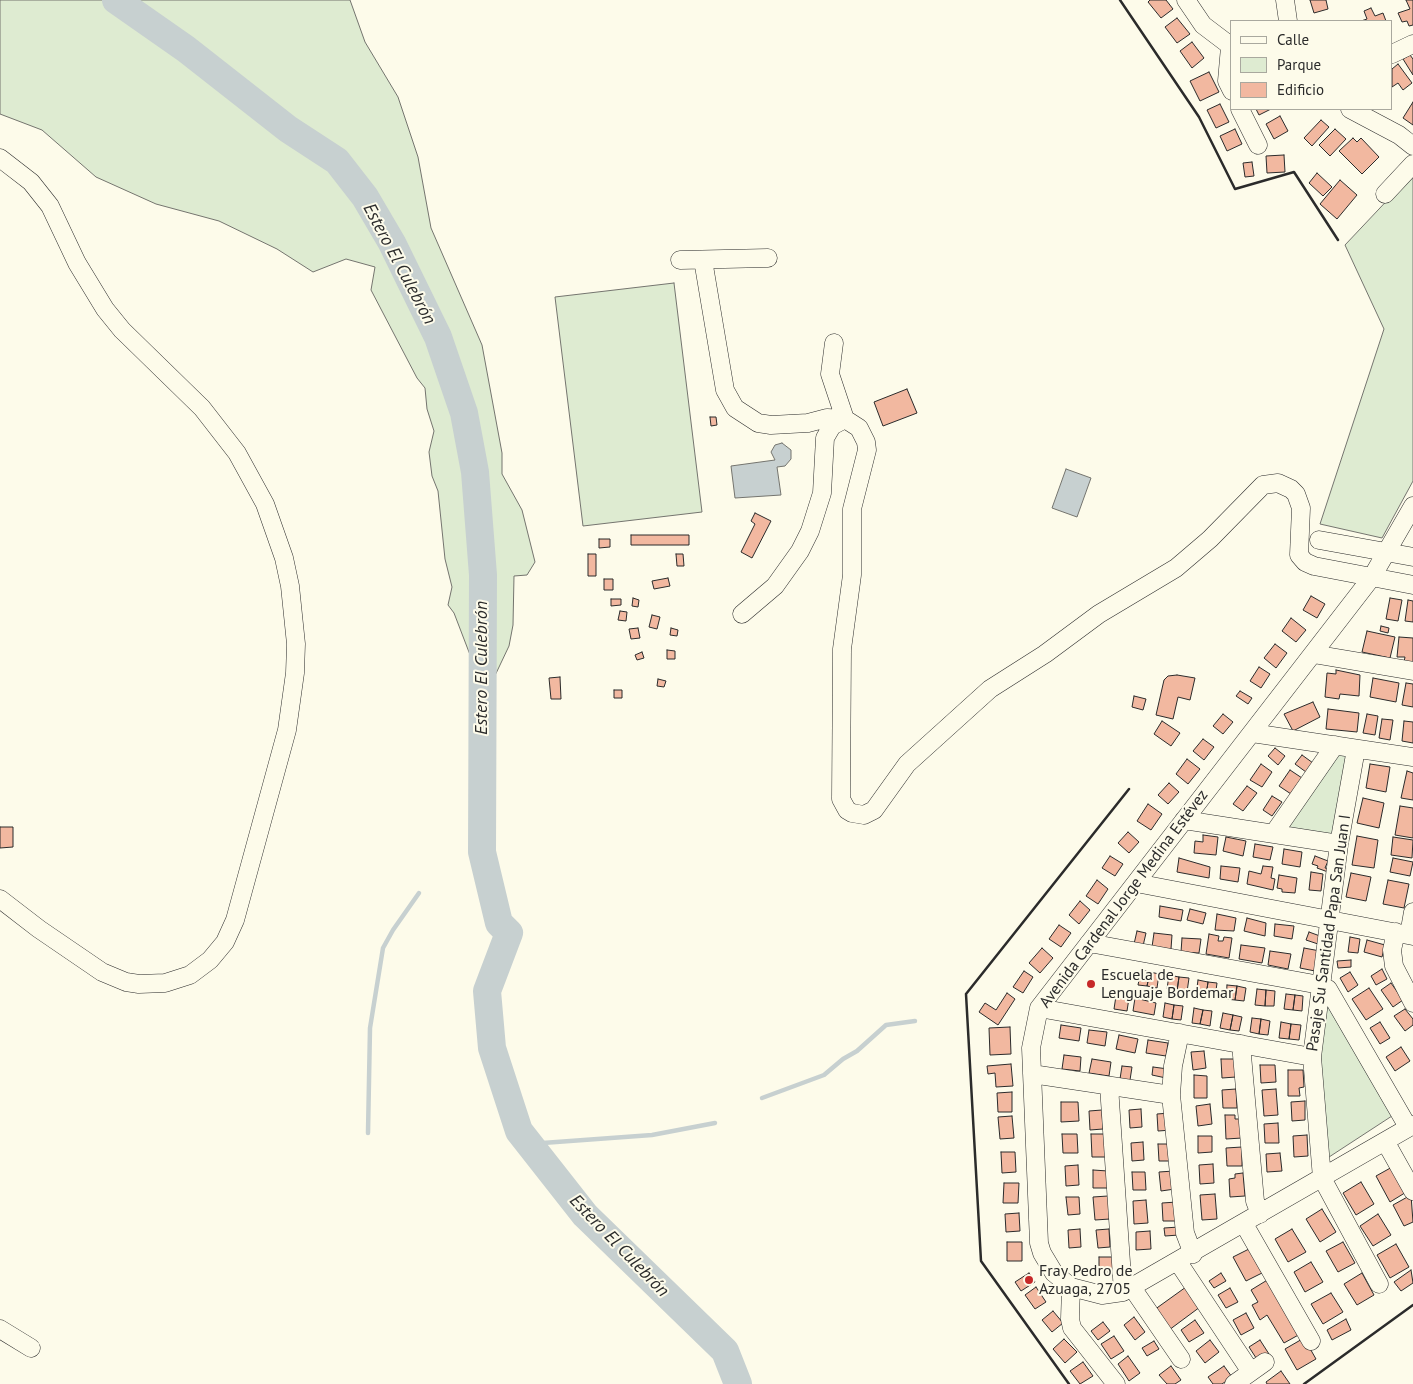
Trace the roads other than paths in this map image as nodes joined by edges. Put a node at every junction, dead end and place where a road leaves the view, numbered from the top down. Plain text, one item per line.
1 (1186, 0) edge
2 (1285, 0) edge
3 (1288, 20) edge
4 (1413, 44) edge
5 (1230, 46) edge
6 (1393, 54) edge
7 (1230, 56) edge
8 (1230, 87) edge
9 (1240, 110) edge
10 (1352, 110) edge
11 (1258, 145) dead end
12 (1413, 146) edge
13 (0, 158) edge
14 (1413, 164) edge
15 (1385, 194) dead end
16 (768, 258) dead end
17 (680, 260) dead end
18 (703, 260) junction
19 (834, 343) dead end
20 (845, 419) junction
21 (1413, 506) edge
22 (1319, 540) dead end
23 (1388, 552) junction
24 (1413, 557) edge
25 (1372, 577) junction
26 (1413, 585) edge
27 (742, 614) dead end
28 (1313, 654) junction
29 (1413, 672) edge
30 (1252, 733) junction
31 (1335, 745) junction
32 (1356, 749) junction
33 (1413, 757) edge
34 (1184, 820) junction
35 (1274, 833) junction
36 (1339, 844) junction
37 (1136, 883) junction
38 (0, 899) edge
39 (1413, 912) edge
40 (1329, 920) junction
41 (1406, 934) edge
42 (1089, 943) junction
43 (1320, 985) junction
44 (1413, 1003) edge
45 (1039, 1008) junction
46 (1180, 1033) junction
47 (1241, 1044) junction
48 (1312, 1057) junction
49 (1032, 1074) junction
50 (1109, 1086) junction
51 (1171, 1095) junction
52 (1411, 1126) edge
53 (1385, 1141) junction
54 (1322, 1178) junction
55 (1413, 1191) edge
56 (1260, 1214) junction
57 (1244, 1224) junction
58 (1185, 1258) junction
59 (1379, 1284) dead end
60 (1071, 1287) junction
61 (1128, 1290) junction
62 (0, 1328) edge
63 (1311, 1341) dead end
64 (31, 1348) dead end
65 (1181, 1359) dead end
66 (1116, 1384) edge
67 (1234, 1384) edge

1 - 5 street
2 - 3 street
4 - 6 street
7 - 8 street
9 - 11 street
10 - 12 street
13 - 38 street
14 - 15 street
16 - 18 street
17 - 18 street
18 - 20 street
19 - 20 street
20 - 25 street
20 - 27 street
21 - 23 street, Avenida Cardenal Jorge Medina Estévez
22 - 23 street
23 - 24 street
23 - 25 street, Avenida Cardenal Jorge Medina Estévez
25 - 26 street
25 - 28 street, Avenida Cardenal Jorge Medina Estévez
28 - 29 street
28 - 30 street, Avenida Cardenal Jorge Medina Estévez
30 - 31 street
30 - 34 street, Avenida Cardenal Jorge Medina Estévez
31 - 32 street
31 - 35 street
32 - 33 street
32 - 36 street, Pasaje Su Santidad Papa San Juan I
34 - 35 street
34 - 37 street, Avenida Cardenal Jorge Medina Estévez
35 - 36 street
36 - 40 street, Pasaje Su Santidad Papa San Juan I
37 - 40 street
37 - 42 street, Avenida Cardenal Jorge Medina Estévez
39 - 41 street
40 - 41 street
40 - 43 street, Pasaje Su Santidad Papa San Juan I
41 - 44 street
42 - 43 street
42 - 45 street, Avenida Cardenal Jorge Medina Estévez
43 - 48 street, Pasaje Su Santidad Papa San Juan I
43 - 52 street
45 - 46 street
45 - 49 street, Avenida Cardenal Jorge Medina Estévez
46 - 47 street
46 - 51 street
47 - 48 street
47 - 56 street
48 - 54 street, Pasaje Su Santidad Papa San Juan I
49 - 50 street
49 - 60 street, Avenida Cardenal Jorge Medina Estévez
50 - 51 street
50 - 61 street
51 - 58 street
52 - 53 street, Avenida Cardenal Jorge Medina Estévez
53 - 54 street, Avenida Cardenal Jorge Medina Estévez
53 - 55 street
54 - 56 street, Avenida Cardenal Jorge Medina Estévez
54 - 59 street, Pasaje Su Santidad Papa San Juan I
56 - 57 street, Avenida Cardenal Jorge Medina Estévez
57 - 58 street, Avenida Cardenal Jorge Medina Estévez
57 - 63 street
58 - 61 street, Avenida Cardenal Jorge Medina Estévez
58 - 67 street
60 - 61 street, Avenida Cardenal Jorge Medina Estévez
60 - 66 street
61 - 65 street
62 - 64 street

